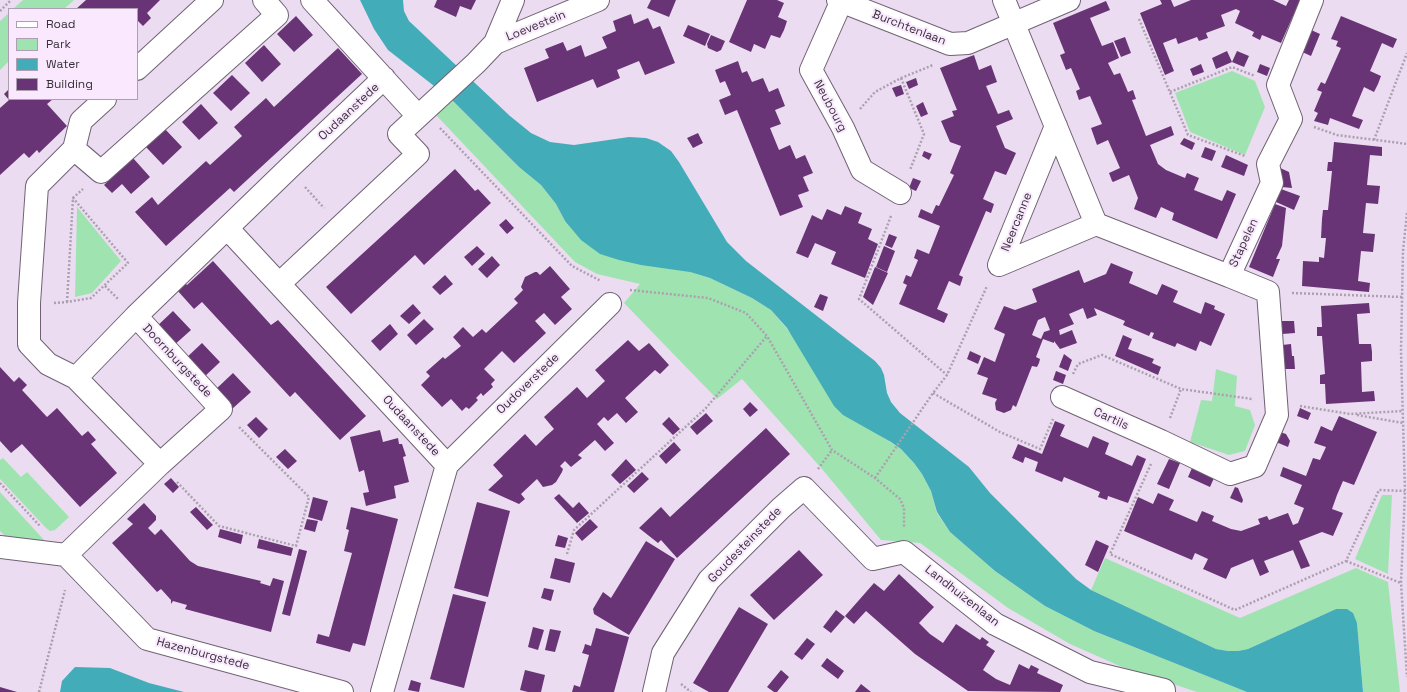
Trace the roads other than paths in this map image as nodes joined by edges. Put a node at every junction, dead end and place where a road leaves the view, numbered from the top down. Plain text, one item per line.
1 (212, 0) edge
2 (264, 0) edge
3 (312, 0) edge
4 (513, 0) edge
5 (598, 0) edge
6 (840, 0) edge
7 (1004, 0) edge
8 (1069, 0) edge
9 (1312, 0) edge
10 (1014, 22) junction
11 (495, 43) junction
12 (138, 68) edge
13 (384, 78) junction
14 (104, 100) edge
15 (425, 109) junction
16 (1056, 126) junction
17 (74, 149) junction
18 (900, 194) road end
19 (1096, 224) junction
20 (227, 228) junction
21 (1229, 276) junction
22 (280, 284) junction
23 (616, 297) road end
24 (136, 316) junction
25 (76, 378) junction
26 (1062, 397) road end
27 (1161, 441) joint
28 (160, 464) junction
29 (446, 465) junction
30 (804, 488) joint
31 (0, 547) edge
32 (70, 558) junction
33 (342, 692) edge
34 (382, 692) edge
35 (654, 692) edge
36 (1164, 692) edge

1 - 12 street
2 - 17 street
3 - 13 street
4 - 11 street, Loevestein
5 - 11 street, Loevestein
6 - 10 street, Burchtenlaan
6 - 18 street, Neubourg
7 - 10 street
8 - 10 street, Burchtenlaan
9 - 21 street, Stapelen
10 - 16 street
11 - 15 street, Loevestein
13 - 15 street
13 - 20 street, Oudaanstede
14 - 17 street
15 - 22 street
16 - 19 street
16 - 19 street, Neercanne
17 - 25 street
19 - 21 street
20 - 22 street, Oudaanstede
20 - 24 street, Oudaanstede
21 - 27 street, Stapelen
22 - 29 street, Oudaanstede
23 - 29 street, Oudoverstede
24 - 25 street, Doornburgstede
24 - 28 street, Doornburgstede
25 - 28 street
26 - 27 street, Cartils
28 - 32 street, Doornburgstede
29 - 34 street, Oudaanstede
30 - 35 street, Goudesteinstede
30 - 36 street, Landhuizenlaan
31 - 32 street
32 - 33 street, Hazenburgstede

